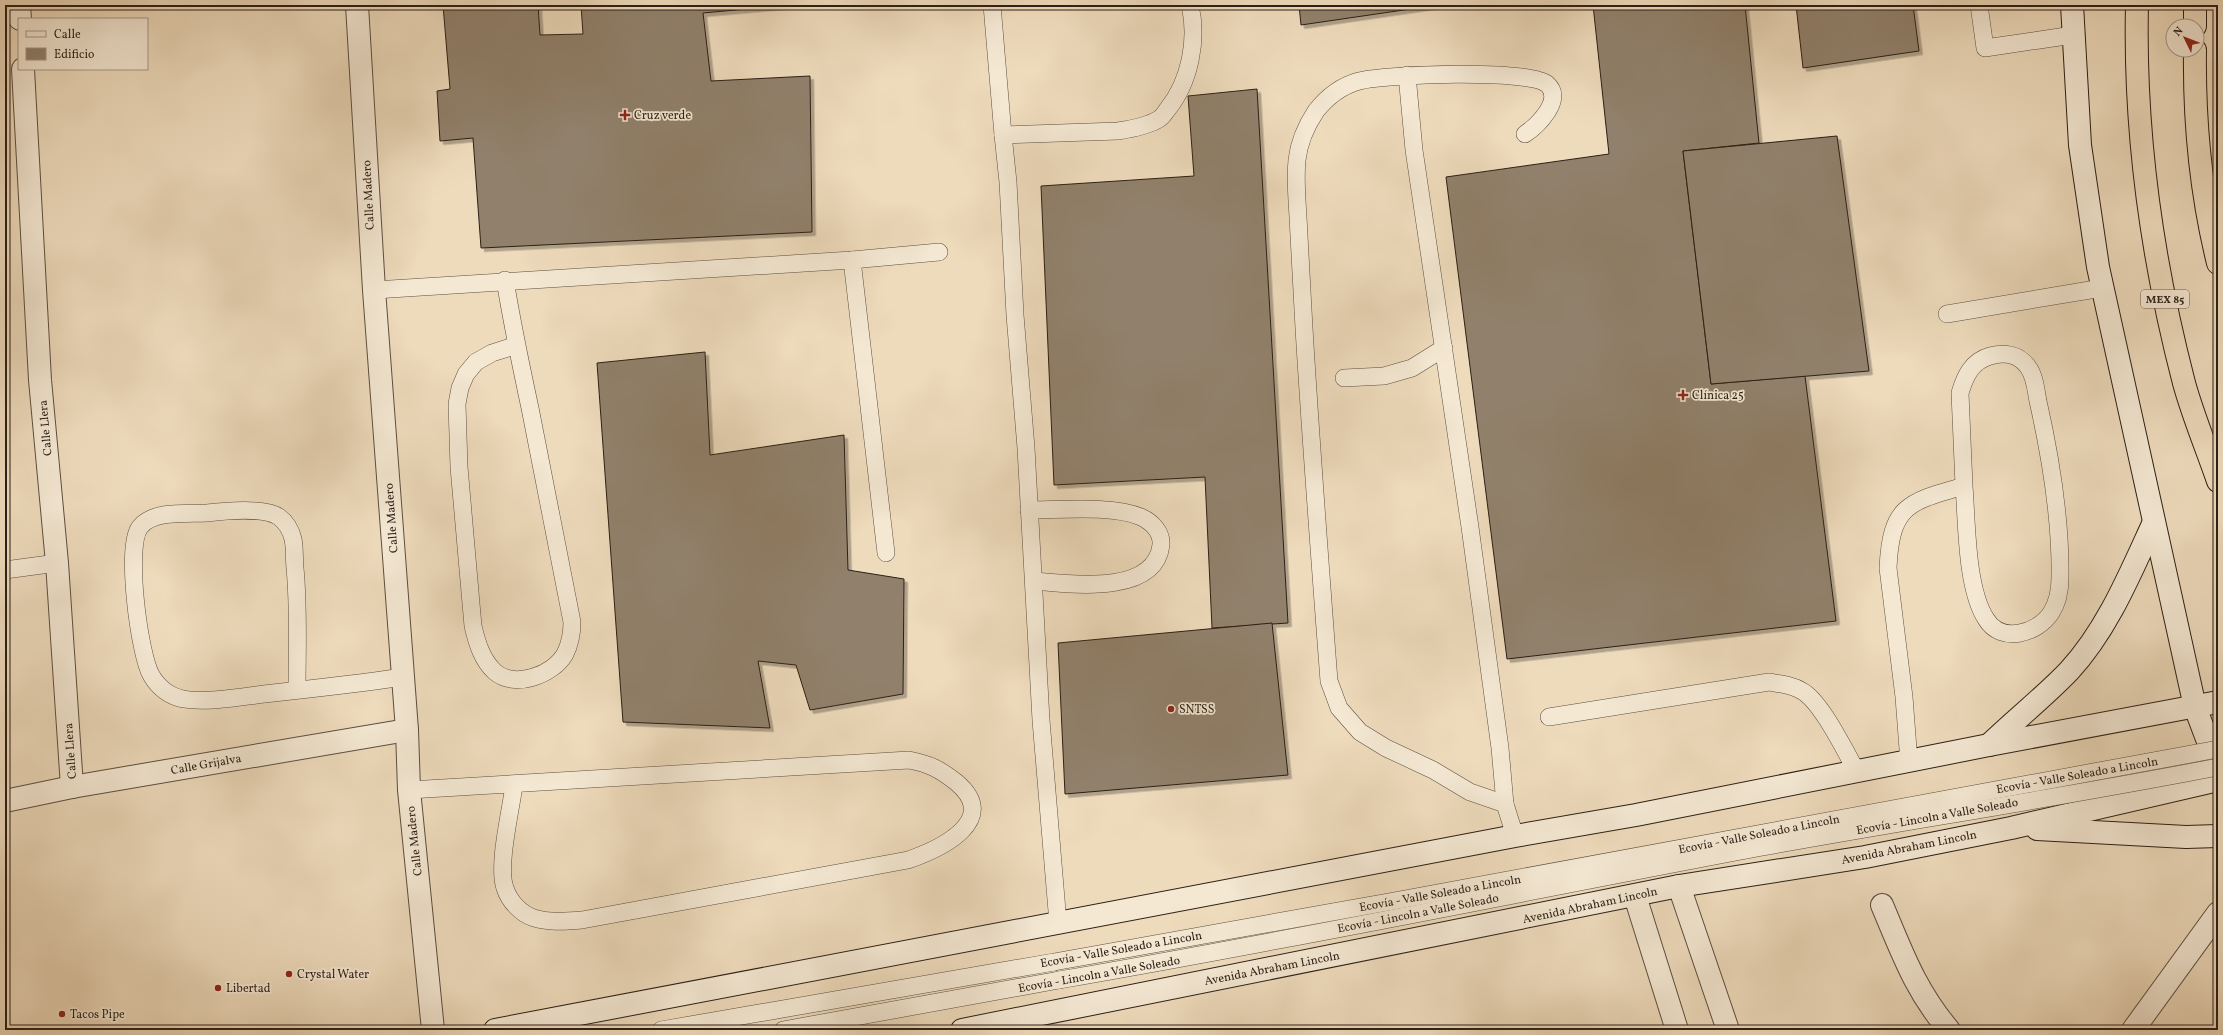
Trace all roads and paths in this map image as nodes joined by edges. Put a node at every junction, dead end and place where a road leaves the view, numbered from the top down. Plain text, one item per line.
1 (19, 5) edge
2 (357, 5) edge
3 (992, 5) edge
4 (1190, 5) edge
5 (1979, 5) edge
6 (2072, 5) edge
7 (2137, 5) edge
8 (2195, 5) edge
9 (20, 18) edge
10 (2195, 18) edge
11 (2073, 35) junction
12 (2195, 58) edge
13 (23, 70) edge
14 (1407, 75) junction
15 (1524, 134) dead end
16 (1003, 135) junction
17 (938, 252) dead end
18 (852, 260) junction
19 (2218, 263) edge
20 (505, 280) junction
21 (2102, 288) junction
22 (374, 290) junction
23 (1947, 314) dead end
24 (517, 345) junction
25 (1444, 348) junction
26 (1344, 378) dead end
27 (2218, 481) edge
28 (1964, 486) junction
29 (1029, 510) junction
30 (2153, 524) junction
31 (886, 553) dead end
32 (57, 563) junction
33 (5, 570) edge
34 (1034, 581) junction
35 (403, 677) junction
36 (297, 690) junction
37 (2218, 702) edge
38 (2195, 706) junction
39 (1548, 717) dead end
40 (407, 730) junction
41 (1989, 745) junction
42 (2218, 749) edge
43 (1909, 762) junction
44 (2218, 768) edge
45 (1857, 772) junction
46 (2218, 780) edge
47 (514, 785) junction
48 (72, 787) junction
49 (408, 790) junction
50 (5, 801) edge
51 (1505, 804) junction
52 (2012, 828) junction
53 (1515, 836) junction
54 (2218, 836) edge
55 (1679, 886) junction
56 (1635, 896) junction
57 (1882, 905) dead end
58 (2218, 912) edge
59 (1058, 923) junction
60 (432, 1030) edge
61 (495, 1030) edge
62 (661, 1030) edge
63 (782, 1030) edge
64 (962, 1030) edge
65 (1677, 1030) edge
66 (1728, 1030) edge
67 (1949, 1030) edge
68 (2133, 1030) edge

1 - 9 street
2 - 22 street, Calle Madero
3 - 16 lane
4 - 16 lane
5 - 11 lane
6 - 11 street
7 - 27 highway, MEX 85
8 - 10 highway
11 - 21 street
12 - 19 highway
13 - 32 street, Calle Llera
14 - 15 lane
14 - 25 lane
14 - 51 lane
16 - 29 lane
17 - 18 lane
18 - 20 lane
18 - 31 lane
20 - 22 lane
20 - 24 lane
21 - 23 lane
21 - 30 street
22 - 35 street, Calle Madero
24 - 24 lane
25 - 26 lane
25 - 51 lane
28 - 28 lane
28 - 43 lane
29 - 34 lane
29 - 34 lane
30 - 38 street
30 - 41 street
32 - 33 lane
32 - 48 street, Calle Llera
34 - 59 lane
35 - 36 lane
35 - 40 street, Calle Madero
36 - 36 lane
37 - 38 street
38 - 41 street
38 - 44 street
39 - 45 lane
40 - 48 street, Calle Grijalva
40 - 49 street, Calle Madero
41 - 43 street
42 - 62 lane, Ecovía - Valle Soleado a Lincoln, bridge
43 - 45 street
44 - 63 lane, Ecovía - Lincoln a Valle Soleado, bridge
45 - 53 street
46 - 52 street, Avenida Abraham Lincoln
47 - 47 lane
47 - 49 lane
48 - 50 street, Calle Grijalva
49 - 60 street, Calle Madero
51 - 53 lane
52 - 54 street
52 - 55 street, Avenida Abraham Lincoln
53 - 59 street
55 - 56 street, Avenida Abraham Lincoln
55 - 66 street
56 - 64 street, Avenida Abraham Lincoln
56 - 65 street
57 - 67 street
58 - 68 street
59 - 61 street

